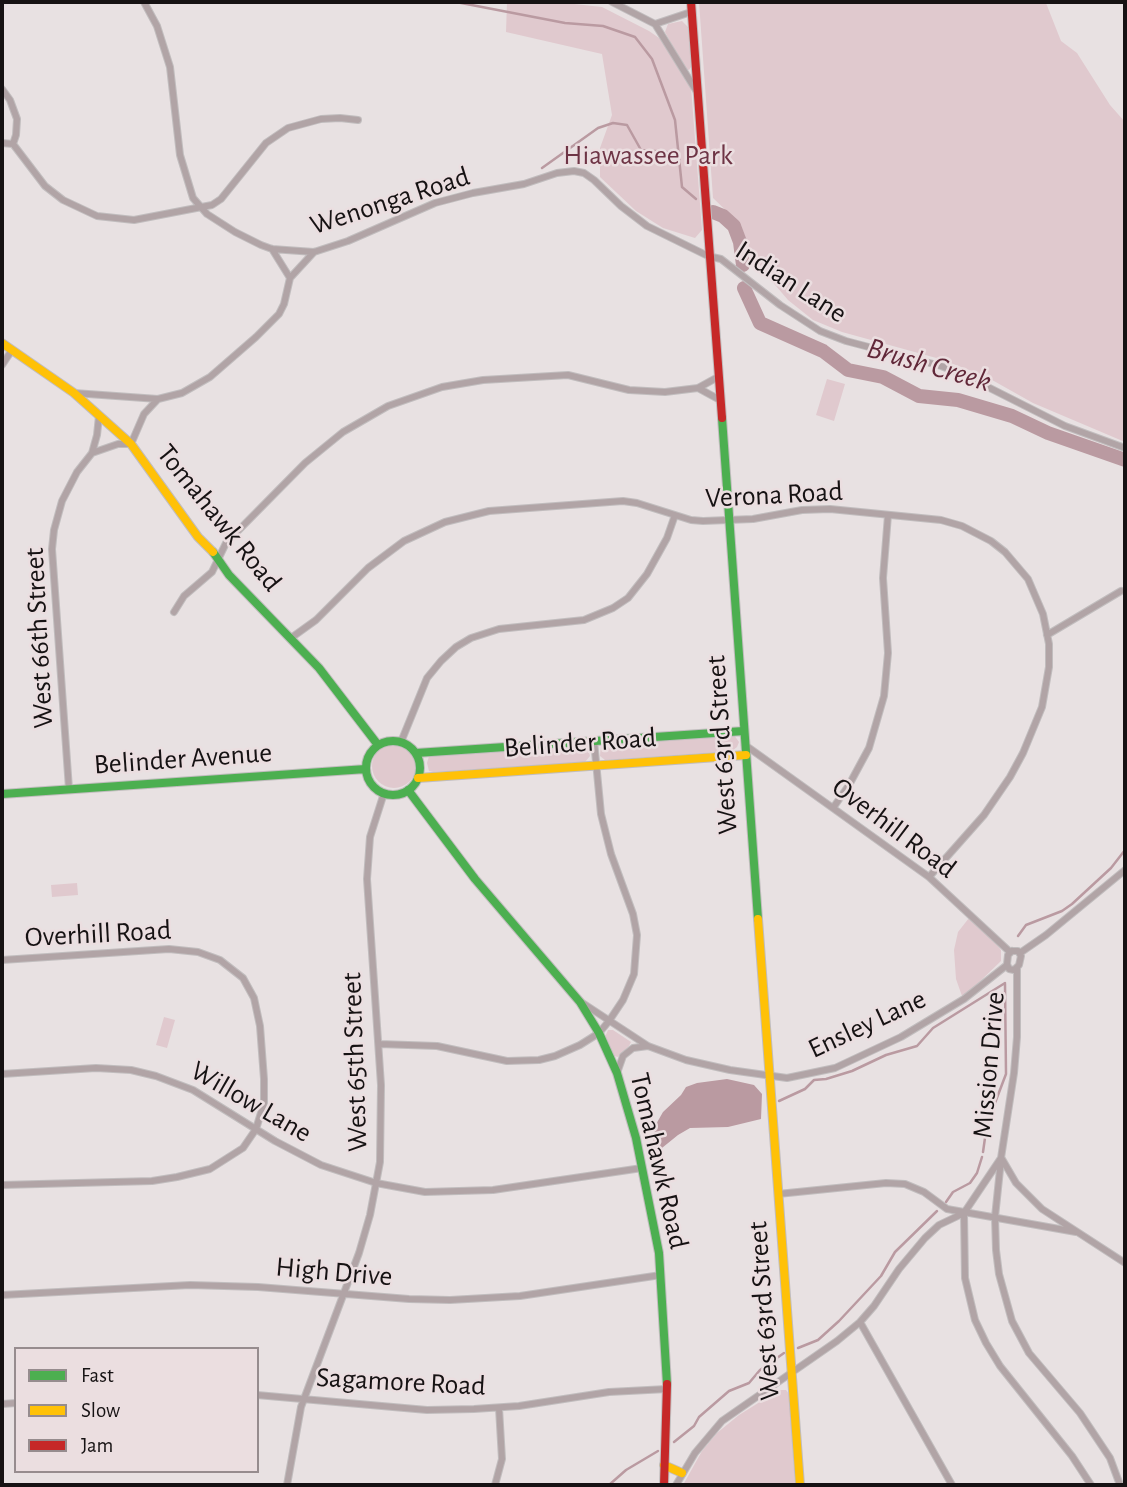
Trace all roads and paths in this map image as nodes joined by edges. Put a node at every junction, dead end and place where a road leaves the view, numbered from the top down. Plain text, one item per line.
1 (144, 2) edge
2 (612, 2) edge
3 (691, 2) edge
4 (691, 12) junction
5 (655, 24) junction
6 (2, 89) edge
7 (698, 94) junction
8 (358, 120) dead end
9 (2, 143) edge
10 (13, 144) junction
11 (201, 207) junction
12 (272, 249) junction
13 (314, 252) junction
14 (708, 256) junction
15 (289, 278) junction
16 (2, 343) edge
17 (12, 350) junction
18 (2, 365) edge
19 (718, 377) junction
20 (698, 388) junction
21 (74, 393) junction
22 (158, 399) junction
23 (720, 400) junction
24 (99, 416) junction
25 (131, 444) junction
26 (1125, 448) edge
27 (92, 453) junction
28 (675, 515) junction
29 (888, 516) junction
30 (729, 520) junction
31 (218, 559) junction
32 (1121, 591) dead end
33 (174, 612) dead end
34 (1048, 635) junction
35 (292, 638) junction
36 (744, 731) junction
37 (594, 741) junction
38 (401, 742) junction
39 (378, 745) junction
40 (745, 750) junction
41 (416, 753) junction
42 (595, 764) junction
43 (366, 769) junction
44 (418, 778) junction
45 (69, 789) junction
46 (408, 790) junction
47 (384, 793) junction
48 (2, 794) edge
49 (833, 808) junction
50 (1125, 870) edge
51 (929, 877) junction
52 (1010, 952) junction
53 (1020, 953) junction
54 (2, 960) edge
55 (1007, 965) junction
56 (1017, 968) junction
57 (580, 1002) junction
58 (609, 1021) junction
59 (599, 1033) junction
60 (379, 1044) junction
61 (648, 1046) junction
62 (2, 1073) edge
63 (617, 1073) junction
64 (769, 1075) junction
65 (256, 1129) junction
66 (1001, 1158) junction
67 (642, 1168) junction
68 (376, 1183) junction
69 (2, 1185) edge
70 (778, 1194) junction
71 (964, 1213) junction
72 (995, 1217) junction
73 (1076, 1233) junction
74 (1125, 1263) edge
75 (661, 1275) junction
76 (344, 1294) junction
77 (2, 1295) edge
78 (860, 1322) junction
79 (792, 1373) junction
80 (667, 1389) junction
81 (259, 1395) edge
82 (304, 1398) junction
83 (499, 1408) junction
84 (664, 1465) junction
85 (682, 1473) junction
86 (1125, 1480) edge
87 (287, 1485) edge
88 (495, 1485) edge
89 (664, 1485) edge
90 (676, 1485) edge
91 (800, 1485) edge
92 (952, 1485) edge
93 (1091, 1485) edge
94 (1121, 1485) edge

1 - 11 street, Wenonga Road
2 - 5 street
3 - 4 street, West 63rd Street
4 - 5 street
4 - 7 street, West 63rd Street
5 - 7 street
6 - 10 street
7 - 14 street, West 63rd Street
8 - 11 street
9 - 10 street
10 - 11 street
11 - 12 street, Wenonga Road
12 - 13 street, Wenonga Road
12 - 15 street
13 - 14 street, Wenonga Road
13 - 15 street
14 - 19 street, West 63rd Street
14 - 26 street, Indian Lane
15 - 22 street
16 - 17 street, Tomahawk Road
17 - 18 street
17 - 21 street, Tomahawk Road
19 - 20 street
19 - 23 street, West 63rd Street
20 - 23 street
20 - 31 street
21 - 22 street
21 - 24 street, Tomahawk Road
22 - 25 street
23 - 30 street, West 63rd Street
24 - 25 street, Tomahawk Road
24 - 27 street, West 66th Street
25 - 27 street
25 - 31 street, Tomahawk Road
27 - 45 street, West 66th Street
28 - 30 street, Verona Road
28 - 35 street, Verona Road
28 - 38 street
29 - 30 street, Verona Road
29 - 34 street, Verona Road
29 - 49 street
30 - 36 street, West 63rd Street
31 - 33 street
31 - 35 street, Tomahawk Road
32 - 34 street
34 - 51 street, Verona Road
35 - 39 street, Tomahawk Road
36 - 37 street
36 - 40 street, West 63rd Street
37 - 41 street
37 - 42 street
38 - 39 street
38 - 41 street
39 - 43 street
40 - 42 street, Belinder Road
40 - 49 street, Overhill Road
40 - 64 street, West 63rd Street
41 - 44 street
42 - 44 street, Belinder Road
42 - 58 street
43 - 45 street, Belinder Avenue
43 - 47 street
44 - 46 street
45 - 48 street, Belinder Avenue
46 - 47 street
46 - 57 street, Tomahawk Road
47 - 60 street, West 65th Street
49 - 51 street, Overhill Road
50 - 53 street, Mission Drive
51 - 52 street, Overhill Road
52 - 53 street
52 - 55 street
53 - 56 street
54 - 65 street, Overhill Road
55 - 56 street
55 - 64 street, Ensley Lane
56 - 66 street, Mission Drive
57 - 58 street, Ensley Lane
57 - 59 street, Tomahawk Road
58 - 59 street
58 - 61 street, Ensley Lane
59 - 60 street
59 - 63 street, Tomahawk Road
60 - 68 street, West 65th Street
61 - 63 street
61 - 64 street, Ensley Lane
62 - 65 street, Willow Lane
63 - 67 street, Tomahawk Road
64 - 70 street, West 63rd Street
65 - 68 street, Willow Lane
65 - 69 street
66 - 71 street, Mission Drive
66 - 72 street
66 - 73 street
67 - 68 street, Willow Lane
67 - 75 street, Tomahawk Road
68 - 76 street, West 65th Street
70 - 71 street
70 - 79 street, West 63rd Street
71 - 72 street
71 - 78 street, Mission Drive
71 - 93 street
72 - 73 street
72 - 94 street
73 - 74 street
75 - 76 street, High Drive
75 - 80 street, Tomahawk Road
76 - 77 street, High Drive
76 - 82 street, West 65th Street
78 - 79 street, Mission Drive
78 - 92 street
79 - 85 street, Mission Drive
79 - 91 street, West 63rd Street
80 - 83 street, Sagamore Road
80 - 84 street, Tomahawk Road
81 - 82 street, Sagamore Road
82 - 83 street, Sagamore Road
82 - 87 street, West 65th Street
83 - 88 street
84 - 85 street
84 - 89 street, Tomahawk Road
85 - 90 street, Mission Drive
86 - 94 street

